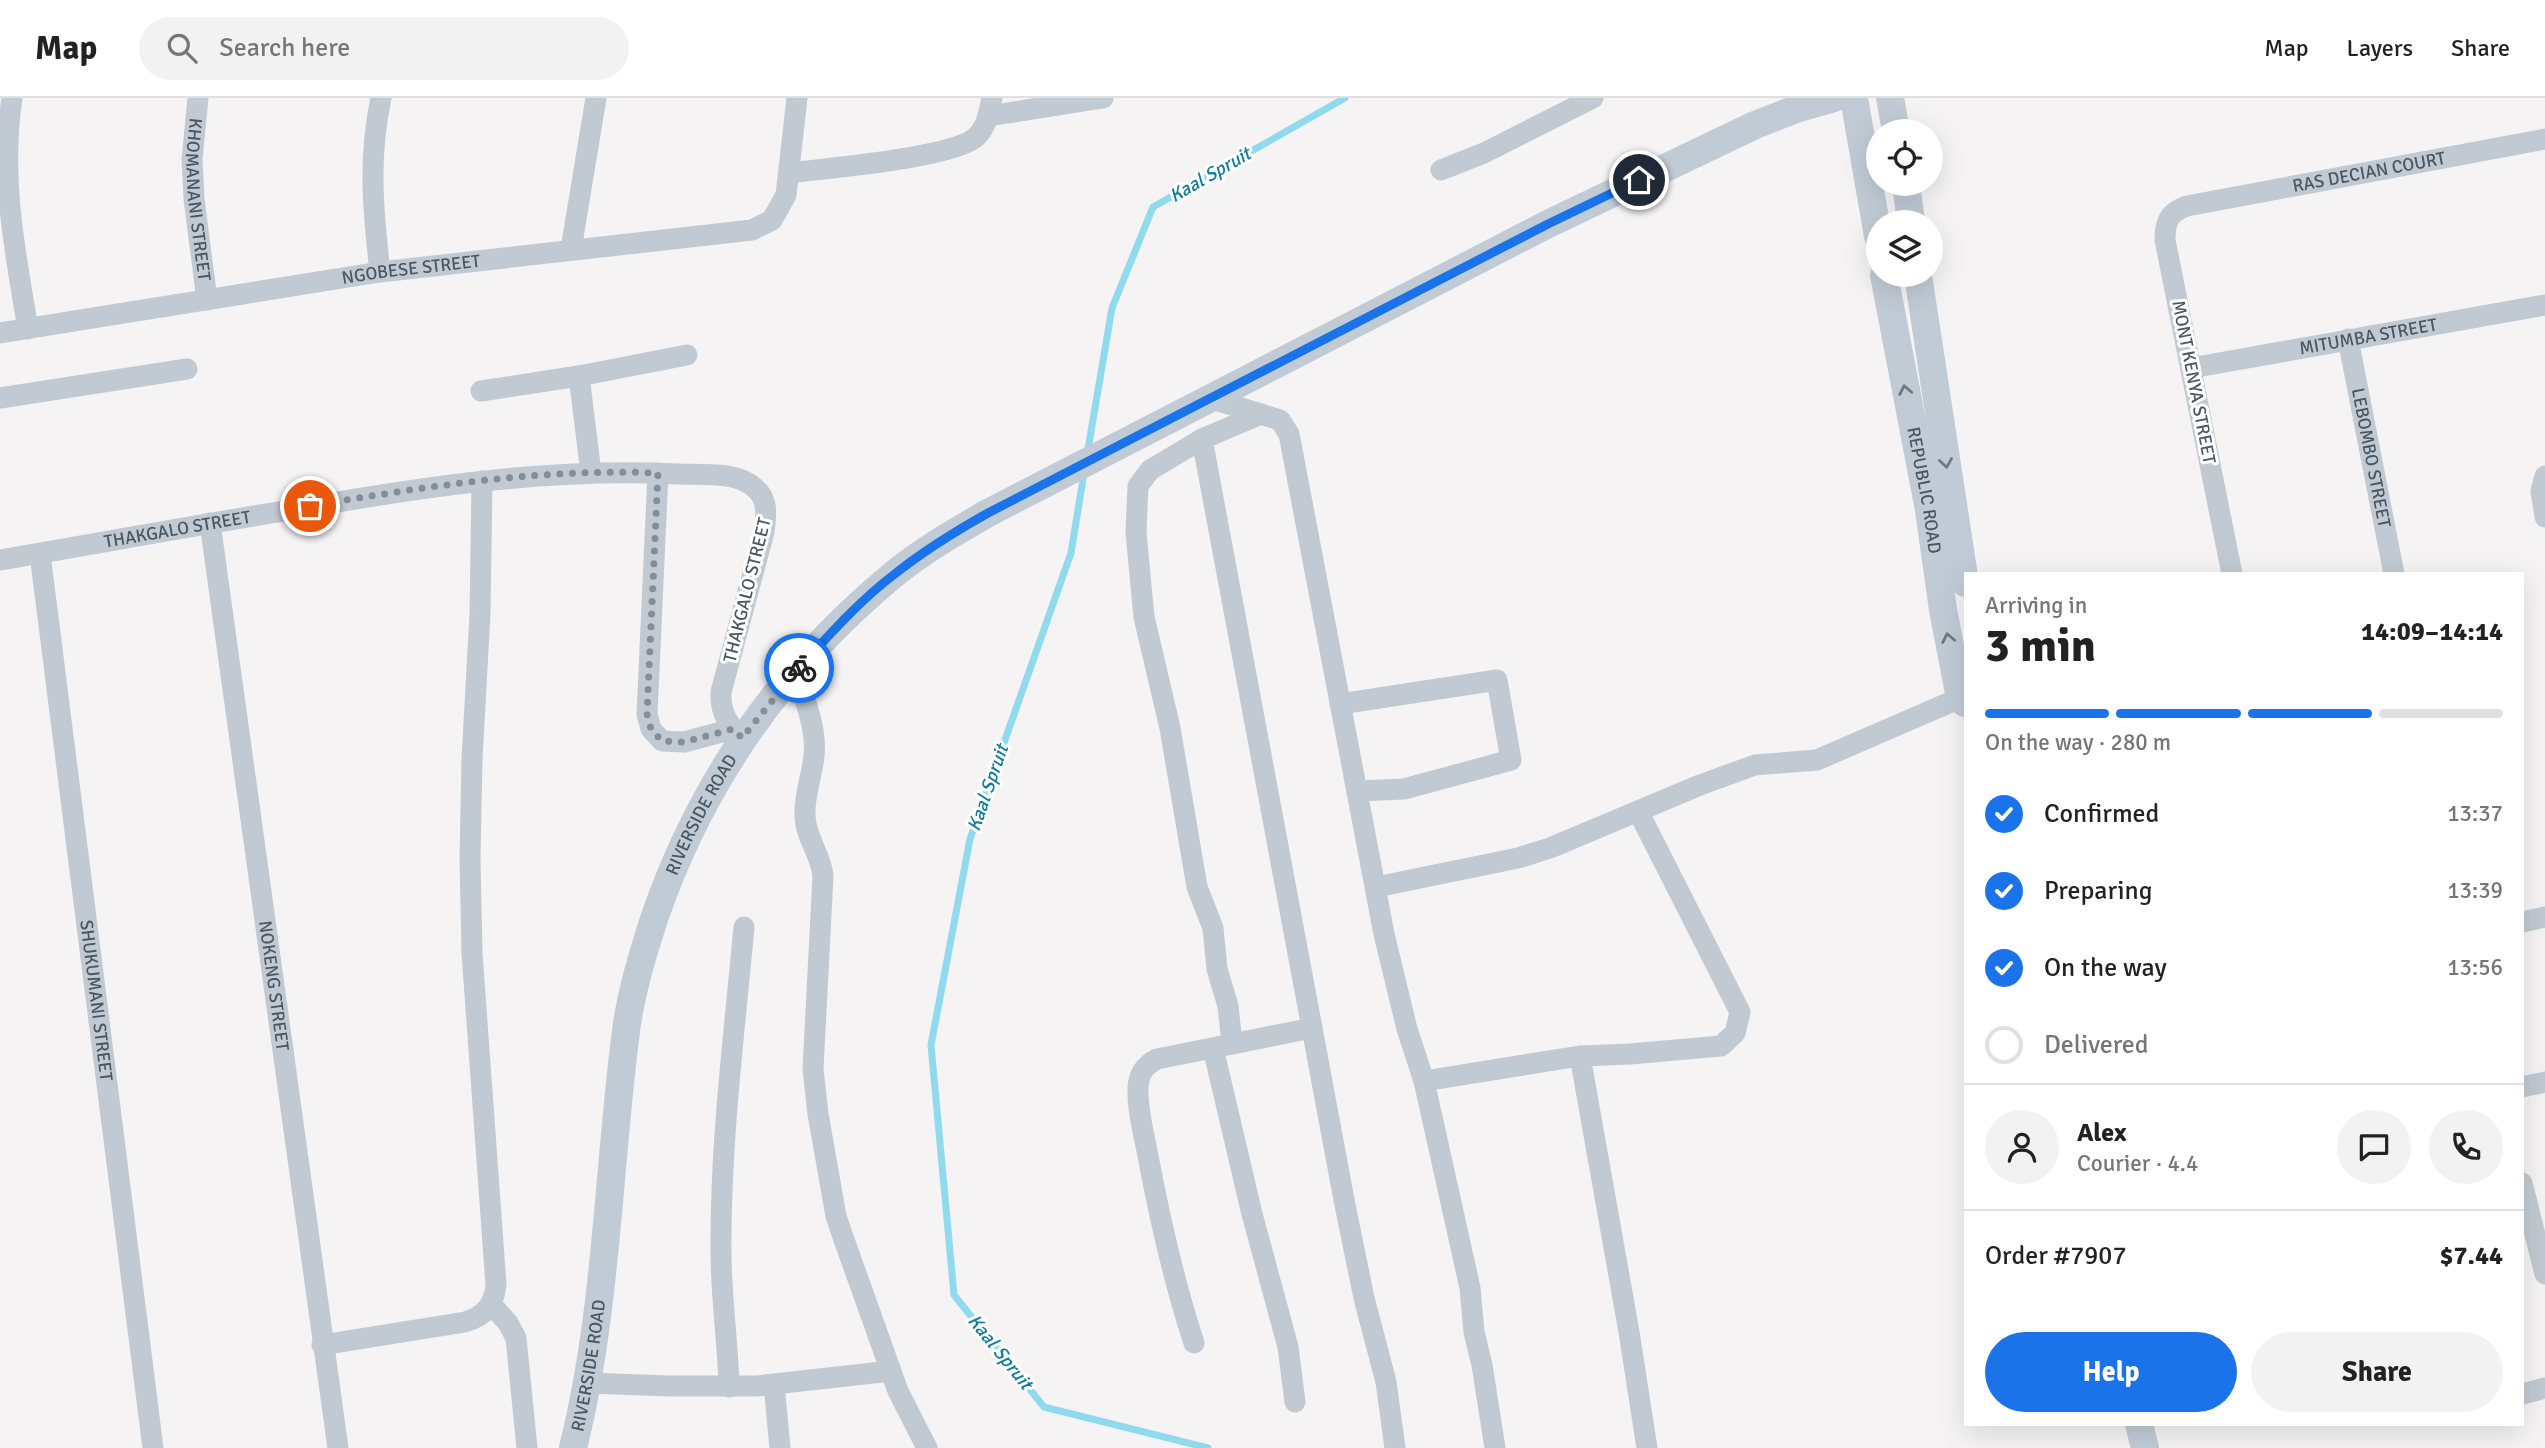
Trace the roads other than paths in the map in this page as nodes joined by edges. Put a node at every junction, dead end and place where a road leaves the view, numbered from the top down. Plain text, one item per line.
1 (12, 98) edge
2 (198, 98) edge
3 (381, 98) edge
4 (596, 98) edge
5 (797, 98) edge
6 (1103, 98) edge
7 (1592, 98) edge
8 (1834, 98) edge
9 (1854, 98) edge
10 (1890, 98) edge
11 (990, 107) edge
12 (1894, 119) edge
13 (2545, 139) edge
14 (1441, 170) dead end
15 (790, 173) junction
16 (2192, 205) joint
17 (1873, 210) edge
18 (571, 249) junction
19 (380, 272) junction
20 (1886, 287) edge
21 (1920, 287) edge
22 (207, 300) junction
23 (2545, 305) edge
24 (28, 329) junction
25 (0, 333) edge
26 (2348, 339) junction
27 (687, 355) dead end
28 (2191, 368) junction
29 (187, 369) dead end
30 (579, 376) junction
31 (481, 391) dead end
32 (0, 398) edge
33 (1209, 398) junction
34 (1261, 414) junction
35 (1202, 439) junction
36 (591, 473) junction
37 (658, 473) junction
38 (2545, 476) edge
39 (482, 481) junction
40 (2545, 517) edge
41 (210, 523) junction
42 (40, 554) junction
43 (0, 560) edge
44 (2232, 572) edge
45 (2394, 572) edge
46 (1964, 576) edge
47 (796, 672) junction
48 (1962, 700) edge
49 (1340, 704) junction
50 (738, 734) junction
51 (1357, 791) junction
52 (1638, 811) junction
53 (1376, 887) junction
54 (2545, 917) edge
55 (2524, 922) edge
56 (744, 927) dead end
57 (1312, 1028) junction
58 (1222, 1046) junction
59 (1580, 1056) junction
60 (1424, 1081) junction
61 (2545, 1082) edge
62 (2524, 1087) edge
63 (2524, 1191) edge
64 (2545, 1274) edge
65 (491, 1304) junction
66 (1194, 1343) dead end
67 (322, 1345) junction
68 (891, 1371) junction
69 (587, 1383) junction
70 (774, 1385) junction
71 (729, 1387) junction
72 (2545, 1388) edge
73 (2524, 1393) edge
74 (1296, 1402) dead end
75 (2140, 1426) edge
76 (153, 1448) edge
77 (338, 1448) edge
78 (527, 1448) edge
79 (573, 1448) edge
80 (780, 1448) edge
81 (927, 1448) edge
82 (1395, 1448) edge
83 (1495, 1448) edge
84 (1647, 1448) edge
85 (2146, 1448) edge

1 - 24 street
2 - 22 street, KHOMANANI STREET
3 - 19 street
4 - 18 street
5 - 15 street, NGOBESE STREET
6 - 11 street
7 - 14 street
8 - 33 street, RIVERSIDE ROAD
9 - 17 street
10 - 12 street
11 - 15 street
13 - 16 street, RAS DECIAN COURT
15 - 18 street, NGOBESE STREET
16 - 28 street, MONT KENYA STREET
18 - 19 street, NGOBESE STREET
19 - 22 street, NGOBESE STREET
48 -> 20 street, REPUBLIC ROAD
21 -> 46 street, REPUBLIC ROAD
22 - 24 street, NGOBESE STREET
23 - 26 street, MITUMBA STREET
24 - 25 street, NGOBESE STREET
26 - 28 street, MITUMBA STREET
26 - 45 street, LEBOMBO STREET
27 - 30 street
28 - 44 street, MONT KENYA STREET
29 - 32 street
30 - 31 street
30 - 36 street
33 - 34 street
33 - 47 street, RIVERSIDE ROAD
34 - 35 street
34 - 49 street
35 - 57 street
35 - 58 street
36 - 37 street, THAKGALO STREET
36 - 39 street, THAKGALO STREET
37 - 50 street
37 - 50 street, THAKGALO STREET
38 - 40 street
39 - 41 street, THAKGALO STREET
39 - 65 street
41 - 42 street, THAKGALO STREET
41 - 67 street, NOKENG STREET
42 - 43 street, THAKGALO STREET
42 - 76 street, SHUKUMANI STREET
47 - 50 street, RIVERSIDE ROAD
47 - 68 street
48 - 52 street
49 - 51 street
49 - 51 street
50 - 69 street, RIVERSIDE ROAD
51 - 53 street
52 - 53 street
52 - 59 street
53 - 60 street
54 - 55 street
56 - 71 street
57 - 58 street
57 - 82 street
58 - 66 street
58 - 74 street
59 - 60 street
59 - 84 street
60 - 83 street
61 - 62 street
63 - 64 street
65 - 67 street
65 - 78 street
67 - 77 street, NOKENG STREET
68 - 70 street
68 - 81 street
69 - 71 street
69 - 79 street, RIVERSIDE ROAD
70 - 71 street
70 - 80 street
72 - 73 street
75 - 85 street

